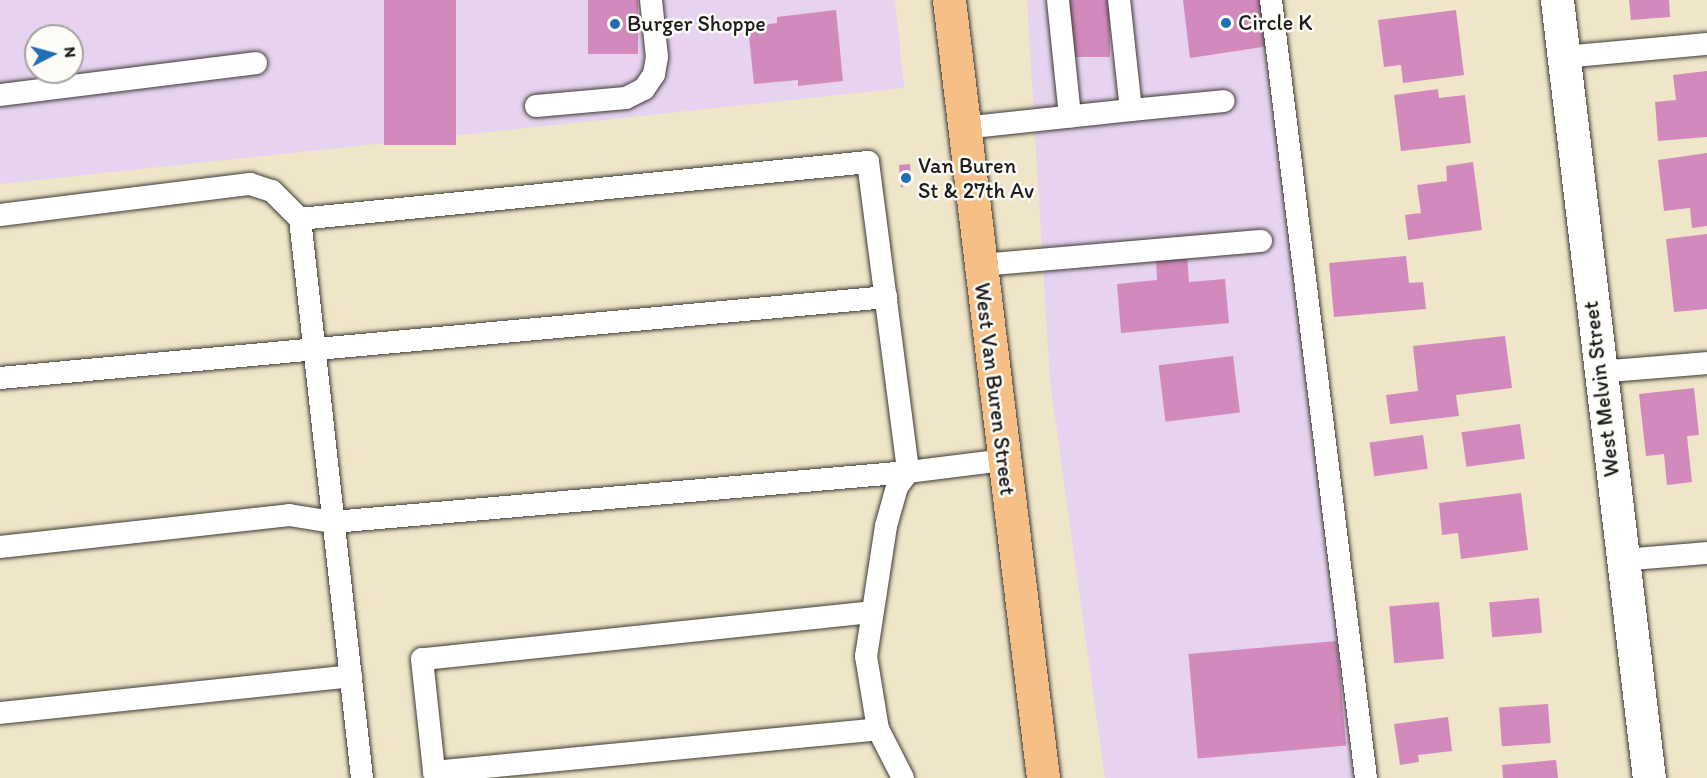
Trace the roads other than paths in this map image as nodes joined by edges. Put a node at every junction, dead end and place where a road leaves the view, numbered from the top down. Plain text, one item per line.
1 (651, 0) edge
2 (949, 0) edge
3 (1058, 0) edge
4 (1119, 0) edge
5 (1271, 0) edge
6 (1557, 0) edge
7 (1707, 44) edge
8 (1563, 57) junction
9 (256, 63) dead end
10 (0, 94) edge
11 (1224, 101) dead end
12 (536, 106) dead end
13 (1131, 110) junction
14 (1070, 116) junction
15 (963, 128) junction
16 (0, 215) edge
17 (300, 219) junction
18 (1261, 241) dead end
19 (980, 265) junction
20 (886, 297) junction
21 (314, 349) junction
22 (1707, 363) edge
23 (1598, 372) junction
24 (0, 378) edge
25 (1004, 460) junction
26 (908, 472) junction
27 (333, 522) junction
28 (0, 547) edge
29 (1707, 553) edge
30 (1622, 560) junction
31 (872, 612) junction
32 (351, 676) junction
33 (0, 713) edge
34 (878, 729) junction
35 (362, 778) edge
36 (903, 778) edge
37 (1043, 778) edge
38 (1366, 778) edge
39 (1649, 778) edge

1 - 12 lane
2 - 15 main road, West Van Buren Street
3 - 14 lane
4 - 13 lane
5 - 38 lane
6 - 8 street, West Melvin Street
7 - 8 lane
8 - 23 street, West Melvin Street
9 - 10 lane
11 - 13 lane
13 - 14 lane
14 - 15 lane
15 - 19 main road, West Van Buren Street
16 - 17 lane
17 - 20 lane
17 - 21 lane
18 - 19 lane
19 - 25 main road, West Van Buren Street
20 - 21 lane
20 - 26 lane
21 - 24 lane
21 - 27 lane
22 - 23 lane
23 - 30 street, West Melvin Street
25 - 26 lane
25 - 37 main road, West Van Buren Street
26 - 27 lane
26 - 31 lane
27 - 28 lane
27 - 32 lane
29 - 30 lane
30 - 39 street, West Melvin Street
31 - 34 lane
31 - 34 lane
32 - 33 lane
32 - 35 lane
34 - 36 lane

